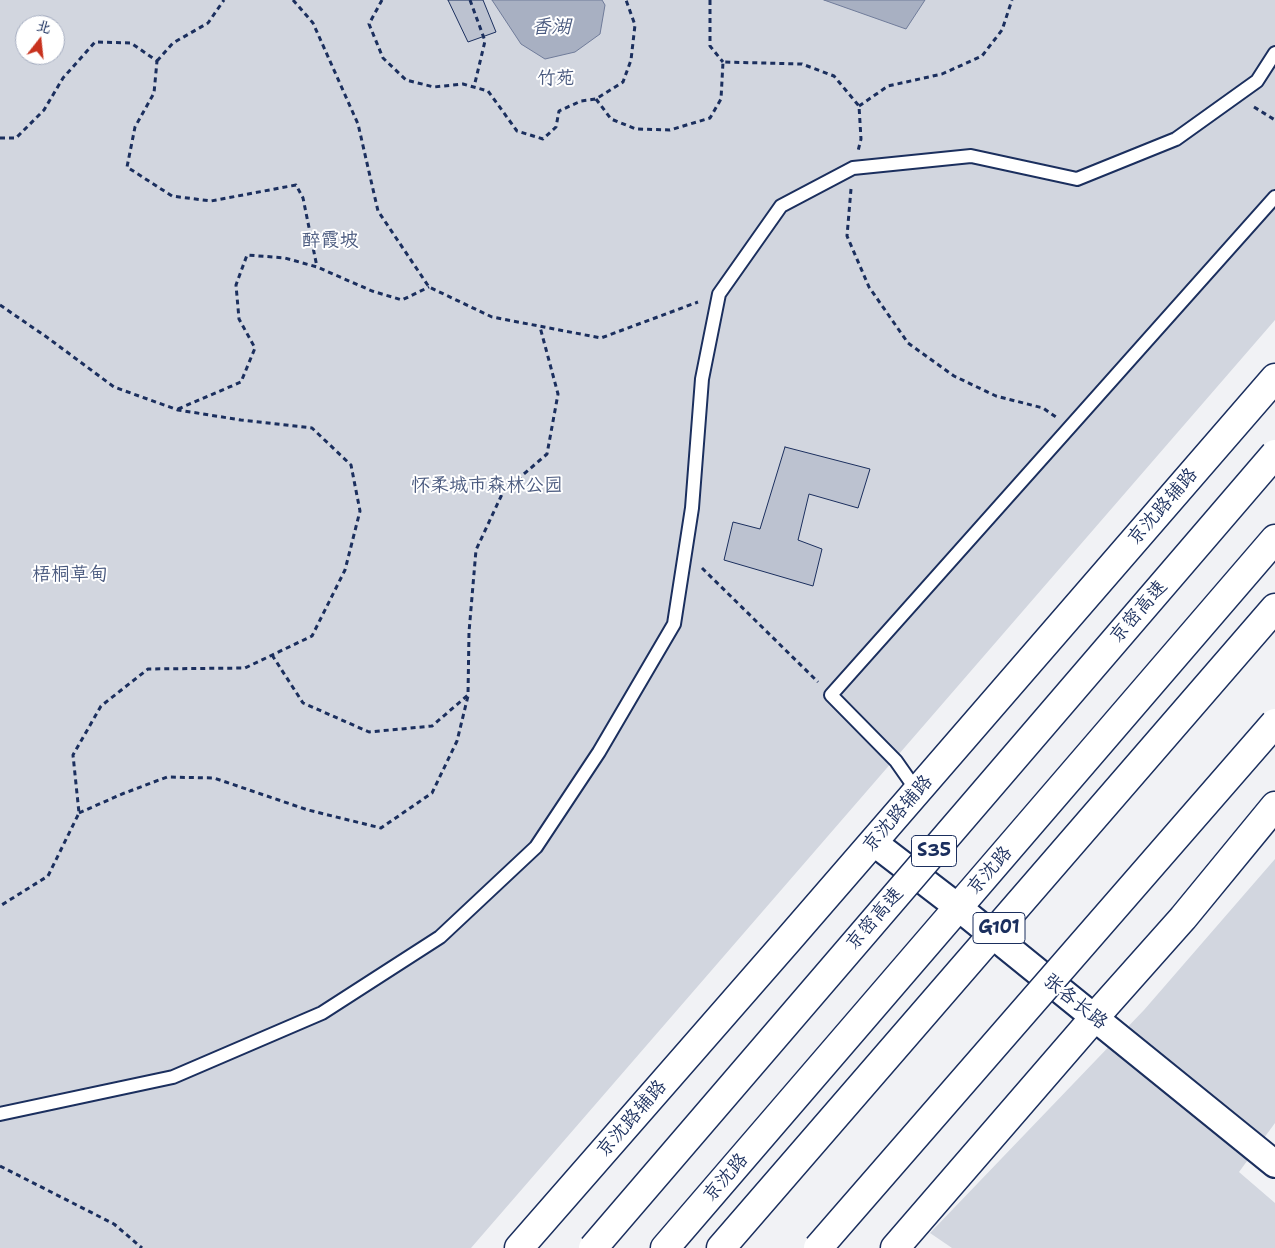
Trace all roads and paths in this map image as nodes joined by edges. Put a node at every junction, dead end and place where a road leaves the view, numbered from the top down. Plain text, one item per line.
1 (224, 0) edge
2 (293, 0) edge
3 (382, 0) edge
4 (470, 0) edge
5 (626, 0) edge
6 (710, 0) edge
7 (1012, 0) edge
8 (1275, 53) edge
9 (157, 61) junction
10 (723, 62) junction
11 (474, 87) junction
12 (1236, 96) junction
13 (596, 99) junction
14 (859, 106) junction
15 (1275, 120) edge
16 (0, 138) edge
17 (853, 168) junction
18 (1275, 197) edge
19 (317, 267) junction
20 (429, 287) junction
21 (719, 294) junction
22 (0, 305) edge
23 (540, 327) junction
24 (1275, 378) edge
25 (178, 410) junction
26 (1070, 428) junction
27 (1275, 454) edge
28 (1275, 539) edge
29 (686, 551) junction
30 (1275, 608) edge
31 (272, 655) junction
32 (468, 695) junction
33 (831, 695) junction
34 (1275, 723) edge
35 (917, 791) junction
36 (1275, 806) edge
37 (79, 813) junction
38 (873, 842) junction
39 (0, 906) edge
40 (959, 908) junction
41 (993, 935) junction
42 (1094, 1018) junction
43 (0, 1114) edge
44 (1275, 1164) edge
45 (0, 1166) edge
46 (142, 1248) edge
47 (519, 1248) edge
48 (593, 1248) edge
49 (665, 1248) edge
50 (722, 1248) edge
51 (818, 1248) edge
52 (895, 1248) edge

1 - 9 path
2 - 20 path
3 - 11 path
4 - 11 path
5 - 13 path
6 - 10 path
7 - 14 path
8 - 12 lane
9 - 16 path
9 - 19 path
10 - 13 path
10 - 14 path
11 - 13 path
12 - 15 path
12 - 17 lane
14 - 17 path
17 - 21 lane
17 - 26 path
18 - 26 lane
19 - 20 path
19 - 25 path
20 - 23 path
21 - 23 path
21 - 29 lane
22 - 25 path
23 - 32 path
24 - 35 main road, 京沈路辅路
25 - 31 path
26 - 33 lane
27 - 48 main road, 京密高速 / S35, bridge
28 - 40 main road, 京沈路 / G101
29 - 33 path
29 - 43 lane
30 - 41 main road, G101
31 - 32 path
31 - 37 path
32 - 37 path
33 - 35 lane
34 - 51 main road, bridge
35 - 38 main road, 京沈路辅路
36 - 42 main road
37 - 39 path
38 - 40 street, 张各长路
38 - 47 main road, 京沈路辅路
40 - 41 street, 张各长路
40 - 49 main road, 京沈路 / G101
41 - 42 street, 张各长路
41 - 50 main road, G101
42 - 44 street, 张各长路
42 - 52 main road
45 - 46 path

